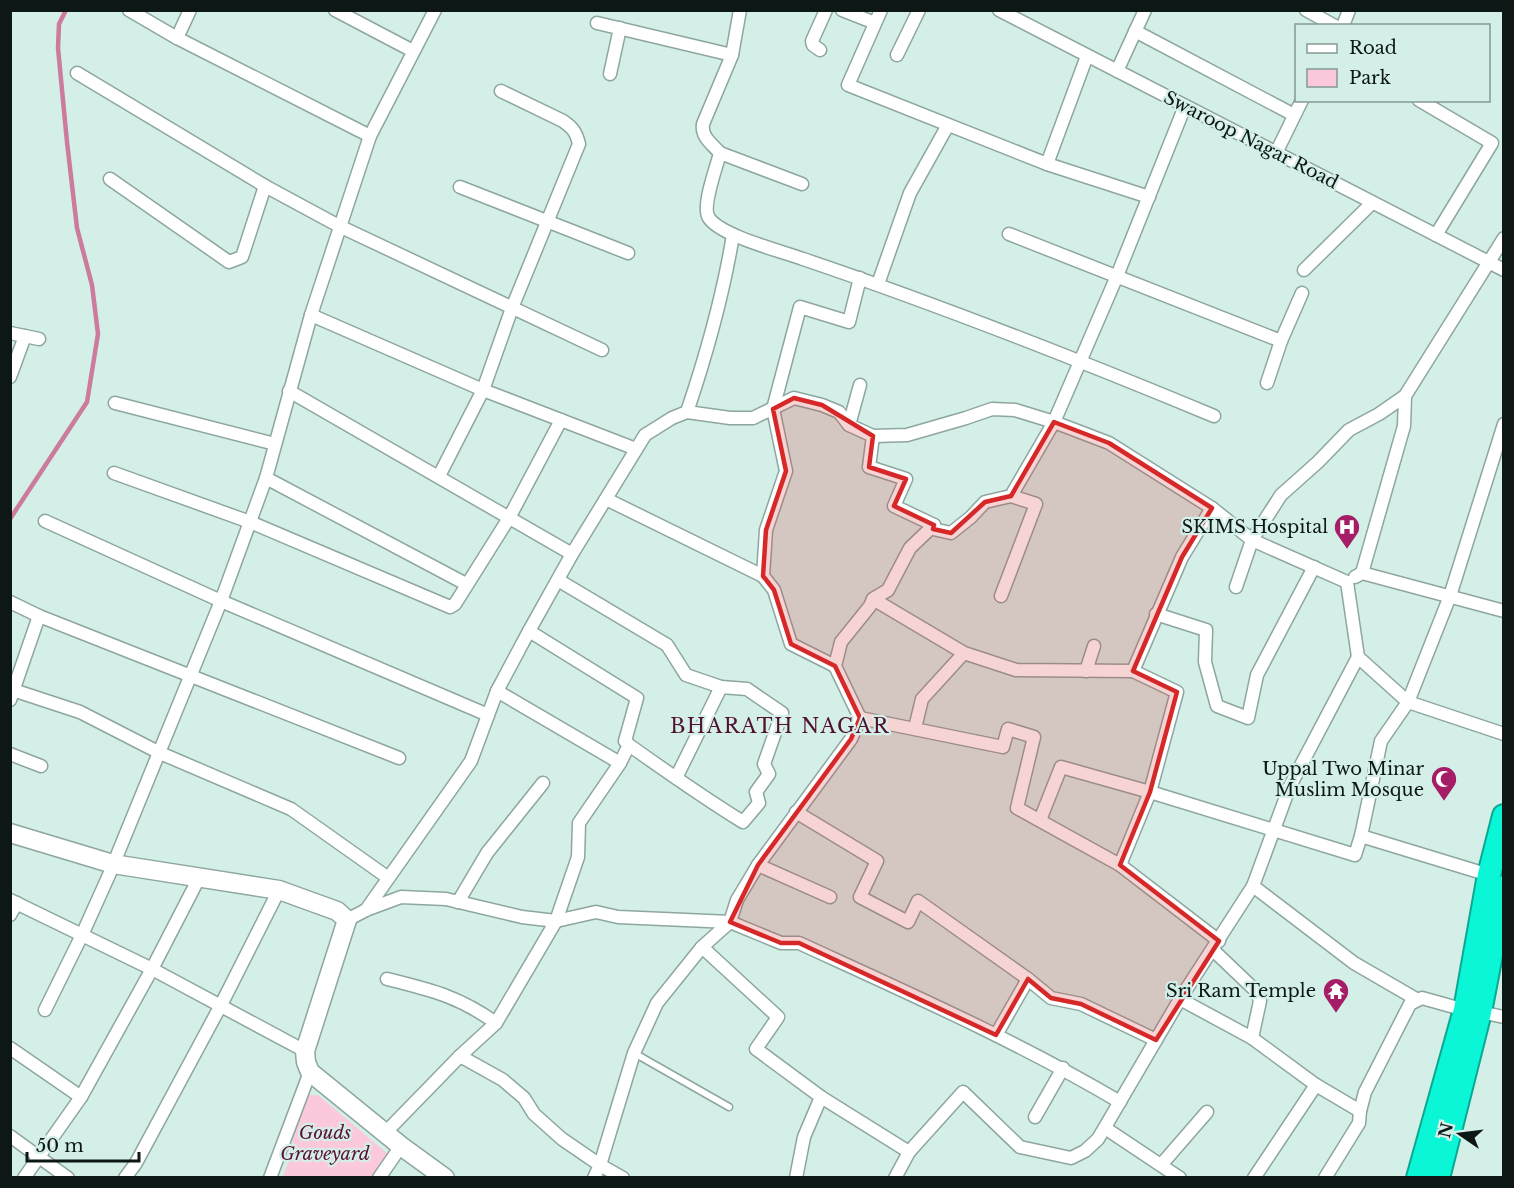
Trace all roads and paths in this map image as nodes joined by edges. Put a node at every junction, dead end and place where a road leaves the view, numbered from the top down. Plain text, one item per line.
1 (129, 10) edge
2 (190, 10) edge
3 (335, 10) edge
4 (435, 10) edge
5 (740, 10) edge
6 (826, 10) edge
7 (842, 10) edge
8 (881, 10) edge
9 (919, 10) edge
10 (1145, 10) edge
11 (1306, 10) edge
12 (1349, 10) edge
13 (1000, 11) edge
14 (597, 23) dead end
15 (875, 23) junction
16 (1331, 24) edge
17 (1343, 24) edge
18 (620, 28) junction
19 (1135, 30) junction
20 (177, 38) junction
21 (820, 50) dead end
22 (413, 51) junction
23 (732, 55) junction
24 (897, 55) dead end
25 (1087, 56) junction
26 (1117, 71) junction
27 (77, 73) dead end
28 (610, 74) dead end
29 (501, 91) dead end
30 (1301, 102) edge
31 (1422, 102) edge
32 (1185, 106) junction
33 (1294, 115) junction
34 (948, 125) junction
35 (370, 136) junction
36 (720, 153) junction
37 (1276, 153) junction
38 (1047, 164) junction
39 (110, 179) dead end
40 (802, 184) dead end
41 (265, 186) junction
42 (460, 187) dead end
43 (1149, 197) junction
44 (1372, 202) junction
45 (547, 222) junction
46 (339, 226) junction
47 (1009, 234) dead end
48 (733, 235) junction
49 (1436, 235) junction
50 (1503, 238) edge
51 (628, 253) dead end
52 (1489, 262) junction
53 (1304, 270) dead end
54 (1503, 270) edge
55 (1117, 276) junction
56 (860, 278) junction
57 (878, 284) junction
58 (1302, 293) dead end
59 (512, 308) junction
60 (311, 315) junction
61 (10, 333) edge
62 (25, 336) junction
63 (39, 339) dead end
64 (1281, 341) junction
65 (602, 350) dead end
66 (1080, 361) junction
67 (10, 376) edge
68 (1267, 383) dead end
69 (860, 385) dead end
70 (483, 390) junction
71 (289, 391) junction
72 (1405, 396) junction
73 (115, 403) dead end
74 (773, 409) junction
75 (687, 412) junction
76 (1214, 416) dead end
77 (561, 420) junction
78 (1054, 422) junction
79 (1503, 424) edge
80 (849, 425) junction
81 (873, 436) junction
82 (275, 444) junction
83 (636, 449) junction
84 (114, 473) dead end
85 (439, 477) junction
86 (266, 478) junction
87 (1011, 496) junction
88 (606, 499) junction
89 (1212, 508) junction
90 (509, 518) junction
91 (45, 520) dead end
92 (250, 522) junction
93 (934, 525) junction
94 (1252, 540) junction
95 (572, 554) junction
96 (1314, 567) junction
97 (1362, 573) junction
98 (762, 576) junction
99 (558, 580) junction
100 (1347, 582) junction
101 (466, 584) junction
102 (1236, 587) dead end
103 (1001, 596) dead end
104 (1450, 596) junction
105 (873, 599) junction
106 (221, 601) junction
107 (10, 602) edge
108 (1503, 610) edge
109 (1156, 614) junction
110 (39, 616) junction
111 (529, 631) junction
112 (1094, 646) dead end
113 (964, 653) junction
114 (1358, 657) junction
115 (835, 666) junction
116 (1086, 671) junction
117 (1133, 671) junction
118 (191, 677) junction
119 (721, 687) junction
120 (497, 691) junction
121 (12, 693) edge
122 (1408, 702) junction
123 (488, 716) junction
124 (860, 718) junction
125 (915, 728) junction
126 (1503, 734) edge
127 (629, 745) junction
128 (160, 753) junction
129 (10, 754) edge
130 (399, 758) dead end
131 (620, 763) junction
132 (41, 766) dead end
133 (676, 778) junction
134 (543, 783) dead end
135 (1150, 792) junction
136 (796, 812) junction
137 (1503, 816) edge
138 (1040, 820) junction
139 (1273, 830) junction
140 (10, 833) edge
141 (1361, 836) junction
142 (113, 864) junction
143 (758, 865) junction
144 (1120, 865) junction
145 (200, 876) junction
146 (387, 878) junction
147 (1496, 881) edge
148 (1253, 886) junction
149 (279, 890) junction
150 (830, 897) dead end
151 (14, 901) edge
152 (458, 902) junction
153 (366, 910) junction
154 (10, 915) edge
155 (346, 920) junction
156 (556, 921) junction
157 (730, 922) junction
158 (82, 935) junction
159 (1216, 945) junction
160 (702, 947) junction
161 (152, 969) junction
162 (387, 979) dead end
163 (1028, 979) junction
164 (1180, 999) junction
165 (1416, 999) junction
166 (221, 1005) junction
167 (45, 1010) dead end
168 (1473, 1011) junction
169 (1503, 1017) edge
170 (496, 1023) junction
171 (996, 1035) junction
172 (1252, 1038) junction
173 (1156, 1040) junction
174 (10, 1048) edge
175 (306, 1051) junction
176 (634, 1053) junction
177 (460, 1056) junction
178 (1063, 1068) junction
179 (310, 1072) junction
180 (1317, 1085) junction
181 (81, 1097) junction
182 (821, 1097) junction
183 (1120, 1102) junction
184 (729, 1107) dead end
185 (1360, 1111) junction
186 (1207, 1112) dead end
187 (1035, 1117) dead end
188 (1106, 1128) junction
189 (385, 1133) junction
190 (10, 1136) edge
191 (401, 1146) junction
192 (909, 1152) junction
193 (39, 1156) junction
194 (600, 1165) junction
195 (1161, 1165) junction
196 (24, 1178) edge
197 (68, 1178) edge
198 (125, 1178) edge
199 (270, 1178) edge
200 (379, 1178) edge
201 (444, 1178) edge
202 (594, 1178) edge
203 (623, 1178) edge
204 (796, 1178) edge
205 (895, 1178) edge
206 (1180, 1178) edge
207 (1254, 1178) edge
208 (1324, 1178) edge
209 (1418, 1178) edge
210 (1438, 1178) edge

1 - 20 street
2 - 20 street
3 - 22 street
4 - 22 street
5 - 23 street
6 - 21 street
7 - 15 street
8 - 15 street
9 - 24 street
10 - 19 street
11 - 16 street
12 - 17 street
13 - 25 street, Swaroop Nagar Road
14 - 18 street
15 - 34 street
18 - 23 street
18 - 28 street
19 - 26 street
19 - 33 street
20 - 35 street
22 - 35 street
23 - 36 street
25 - 26 street, Swaroop Nagar Road
25 - 38 street
26 - 32 street, Swaroop Nagar Road
27 - 41 street
29 - 45 street
30 - 33 street
31 - 49 street
32 - 37 street, Swaroop Nagar Road
32 - 43 street
33 - 37 street
34 - 38 street
34 - 57 street
35 - 46 street
36 - 40 street
36 - 48 street
37 - 44 street, Swaroop Nagar Road
38 - 43 street
39 - 41 street
41 - 46 street
42 - 45 street
43 - 55 street
44 - 49 street, Swaroop Nagar Road
44 - 53 street
45 - 51 street
45 - 59 street
46 - 59 street
46 - 60 street
47 - 55 street
48 - 56 street
48 - 75 street
49 - 52 street, Swaroop Nagar Road
50 - 52 street
52 - 54 street, Swaroop Nagar Road
52 - 72 street
55 - 64 street
55 - 66 street
56 - 57 street
56 - 74 street
57 - 66 street
58 - 64 street
59 - 65 street
59 - 70 street
60 - 70 street
60 - 71 street
61 - 62 street
62 - 63 street
62 - 67 street
64 - 68 street
66 - 76 street
66 - 78 street
69 - 80 street
70 - 77 street
70 - 85 street
71 - 82 street
71 - 85 street
72 - 94 street
72 - 97 street
73 - 82 street
74 - 75 street
74 - 80 street
74 - 98 street
75 - 83 street
77 - 83 street
77 - 90 street
78 - 81 street
78 - 87 street
78 - 89 street
79 - 104 street
80 - 81 street
81 - 93 street
82 - 86 street
83 - 88 street
84 - 92 street
85 - 90 street
86 - 92 street
86 - 101 street
87 - 93 street
87 - 103 street
88 - 95 street
88 - 98 street
89 - 94 street
89 - 109 street
90 - 95 street
90 - 101 street
91 - 106 street
92 - 101 street
92 - 106 street
93 - 105 street
94 - 96 street
94 - 102 street
95 - 99 street
96 - 100 street
96 - 109 street
97 - 100 street
97 - 104 street
98 - 115 street
99 - 111 street
99 - 119 street
100 - 114 street
104 - 108 street
104 - 122 street
105 - 113 street
105 - 115 street
106 - 118 street
106 - 123 street
107 - 110 street
109 - 117 street
110 - 118 street
110 - 121 street
111 - 120 street
111 - 127 street
112 - 116 street
113 - 116 street
113 - 125 street
114 - 122 street
114 - 139 street
115 - 124 street
116 - 117 street
117 - 135 street
118 - 128 street
118 - 130 street
119 - 133 street
119 - 133 street
120 - 123 street
120 - 131 street
121 - 128 street
122 - 126 street
122 - 141 street
123 - 146 street
124 - 125 street
124 - 136 street
125 - 138 street
127 - 131 street
127 - 133 street
128 - 142 street
128 - 146 street
129 - 132 street
131 - 156 street
134 - 152 street
135 - 138 street
135 - 139 street
135 - 144 street
136 - 143 street
136 - 163 street
137 - 147 highway
138 - 144 street
139 - 141 street
139 - 148 street
140 - 142 main road
141 - 147 street
142 - 145 main road
142 - 158 street
143 - 150 street
143 - 157 street
144 - 159 street
145 - 149 main road
145 - 161 street
146 - 153 street
147 - 168 highway
148 - 159 street
148 - 165 street
149 - 155 main road
149 - 166 street
151 - 154 street
151 - 158 street
152 - 153 street
152 - 156 street
153 - 155 street
155 - 175 main road
156 - 157 street
156 - 170 street
157 - 160 street
157 - 171 street
158 - 161 street
158 - 167 street
159 - 164 street
159 - 172 street
160 - 176 street
160 - 182 street
161 - 166 street
161 - 181 street
162 - 170 street
163 - 171 street
163 - 173 street
164 - 172 street
164 - 173 street
165 - 168 street
165 - 185 street
166 - 175 street
166 - 198 street
168 - 169 street
168 - 209 highway
168 - 210 highway
170 - 177 street
171 - 178 street
172 - 180 street
173 - 183 street
174 - 181 street
175 - 179 main road
176 - 184 lane
176 - 194 street
177 - 189 street
177 - 194 street
178 - 183 street
178 - 187 street
179 - 189 main road
179 - 199 street
180 - 185 street
180 - 207 street
181 - 193 street
182 - 192 street
182 - 204 street
183 - 188 street
185 - 208 street
186 - 195 street
188 - 192 street
188 - 195 street
189 - 191 main road
190 - 193 street
191 - 200 street
191 - 201 main road
192 - 205 street
193 - 196 street
193 - 197 street
194 - 202 street
194 - 203 street
195 - 206 street

